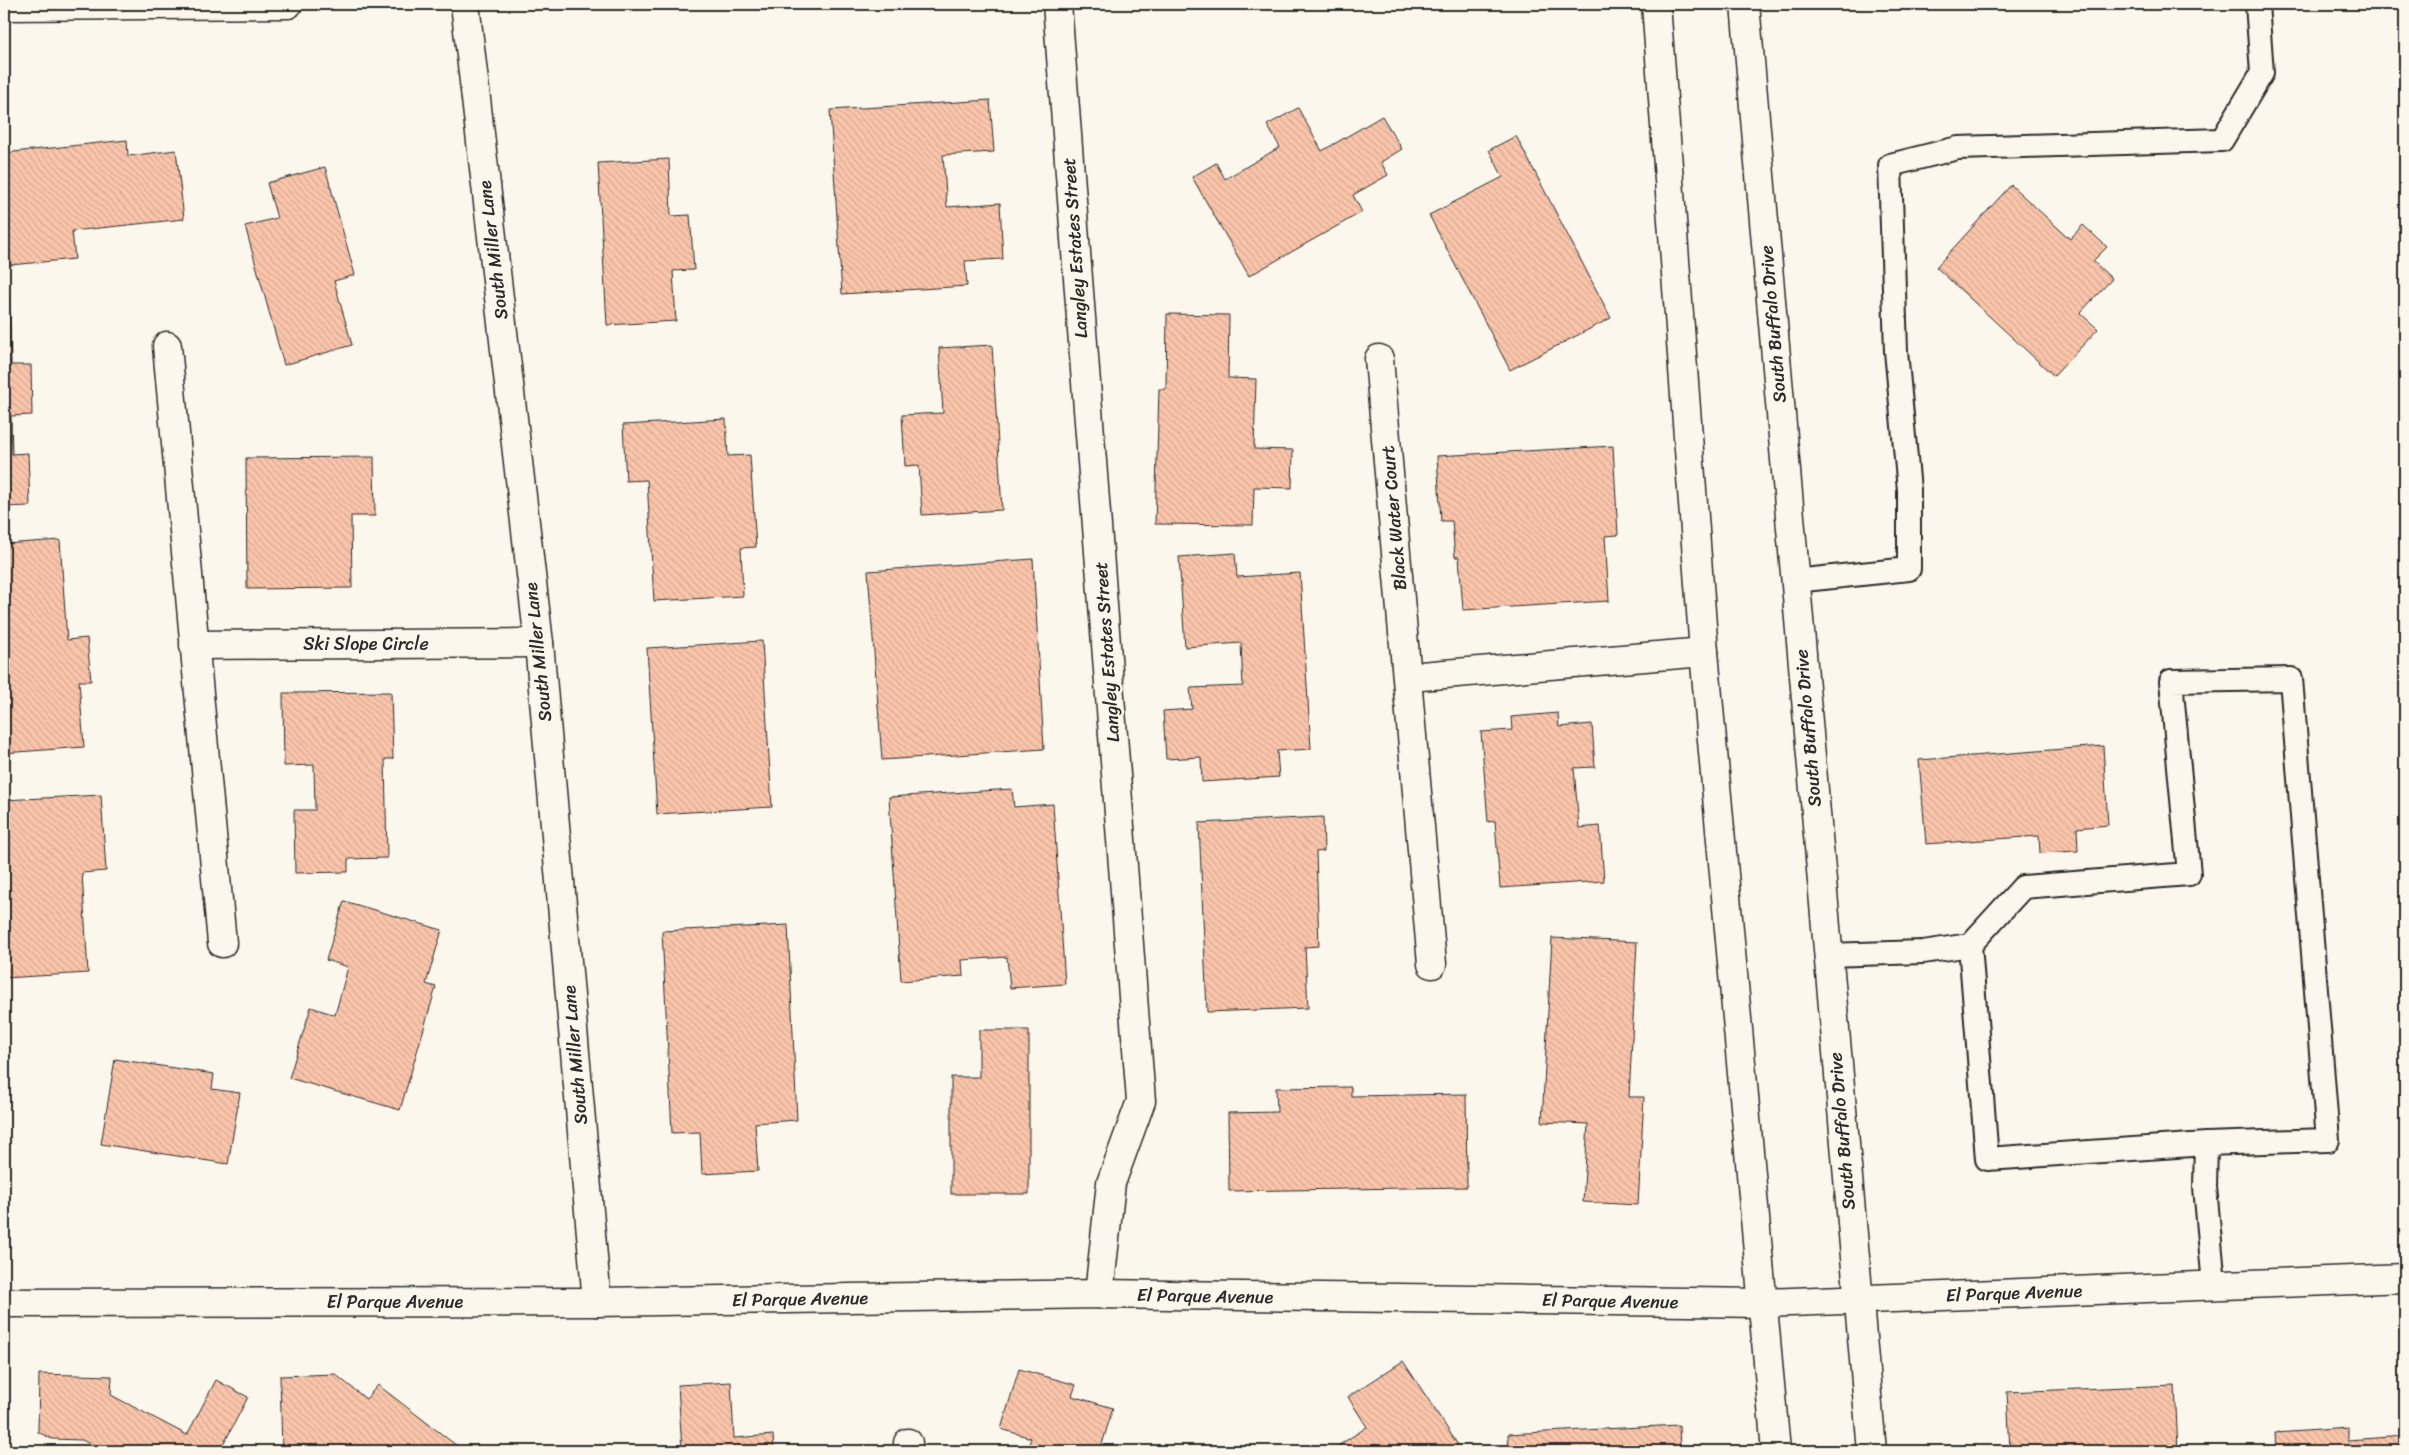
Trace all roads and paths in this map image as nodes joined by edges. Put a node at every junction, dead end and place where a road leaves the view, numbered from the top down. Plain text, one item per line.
1 (288, 4) edge
2 (465, 4) edge
3 (1058, 4) edge
4 (1656, 4) edge
5 (1745, 4) edge
6 (2257, 4) edge
7 (4, 6) edge
8 (167, 346) dead end
9 (1379, 359) dead end
10 (1795, 581) junction
11 (538, 643) junction
12 (194, 645) junction
13 (1704, 652) junction
14 (1409, 677) junction
15 (222, 943) dead end
16 (1970, 945) junction
17 (1827, 955) junction
18 (1432, 964) dead end
19 (2206, 1144) junction
20 (2405, 1278) edge
21 (2214, 1285) junction
22 (1098, 1294) junction
23 (1857, 1299) junction
24 (597, 1302) junction
25 (4, 1303) edge
26 (1763, 1304) junction
27 (1776, 1451) edge
28 (1872, 1451) edge

1 - 7 street
2 - 11 street, South Miller Lane
3 - 22 street, Langley Estates Street
4 - 13 street
5 - 10 street, South Buffalo Drive
6 - 10 lane
8 - 12 street
9 - 14 street, Black Water Court
10 - 17 street, South Buffalo Drive
11 - 12 street, Ski Slope Circle
11 - 24 street, South Miller Lane
12 - 15 street
13 - 14 street
13 - 26 street
14 - 18 street, Black Water Court
16 - 17 lane
16 - 19 lane
16 - 19 lane
17 - 23 street, South Buffalo Drive
19 - 21 lane
20 - 21 street, El Parque Avenue
21 - 23 street, El Parque Avenue
22 - 24 street, El Parque Avenue
22 - 26 street, El Parque Avenue
23 - 26 street, El Parque Avenue
23 - 28 street, South Buffalo Drive
24 - 25 street, El Parque Avenue
26 - 27 street

